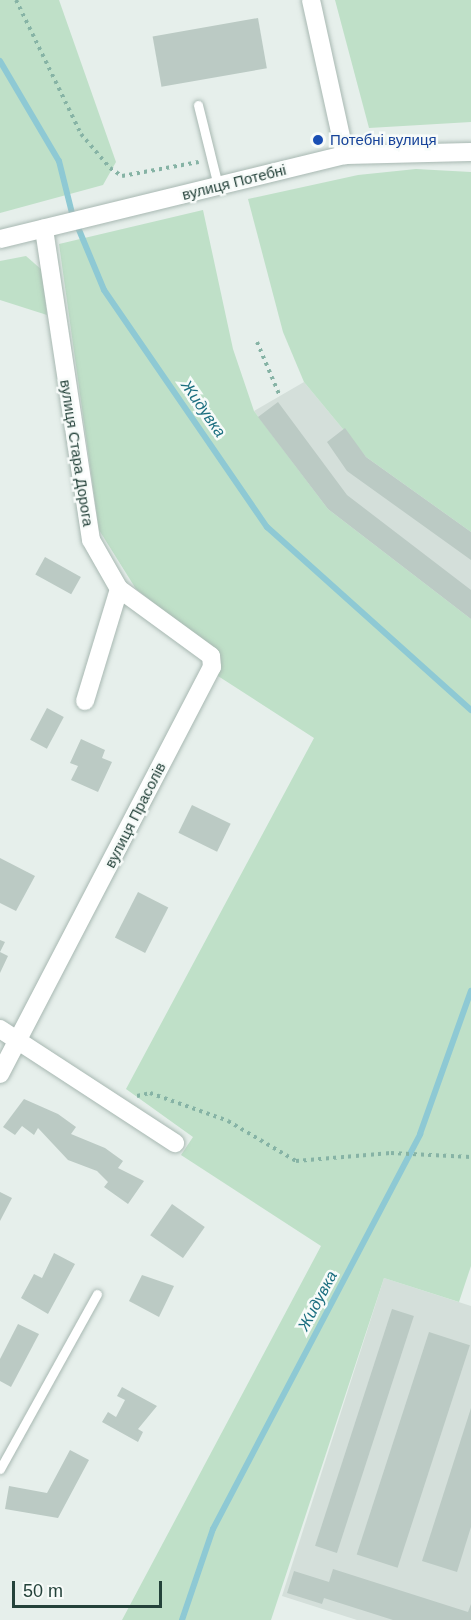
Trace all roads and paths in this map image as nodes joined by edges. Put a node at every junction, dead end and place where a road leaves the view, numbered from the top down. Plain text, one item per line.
1 (16, 0) edge
2 (311, 0) edge
3 (198, 105) dead end
4 (471, 152) edge
5 (345, 155) junction
6 (212, 159) junction
7 (218, 186) junction
8 (52, 227) junction
9 (0, 239) edge
10 (257, 342) dead end
11 (279, 394) dead end
12 (119, 589) junction
13 (85, 701) dead end
14 (0, 1029) edge
15 (19, 1038) junction
16 (0, 1074) edge
17 (115, 1102) junction
18 (175, 1143) dead end
19 (471, 1157) edge
20 (98, 1294) dead end
21 (0, 1469) edge

1 - 6 path
2 - 5 street
3 - 6 lane
4 - 5 street, вулиця Потебні
5 - 7 street, вулиця Потебні
6 - 7 lane
7 - 8 street, вулиця Потебні
8 - 9 street, вулиця Потебні
8 - 12 street, вулиця Стара Дорога
10 - 11 path
12 - 13 street
12 - 15 street, вулиця Прасолів
14 - 15 street
15 - 16 street, вулиця Прасолів
15 - 17 street
17 - 18 street
17 - 19 path
20 - 21 lane

